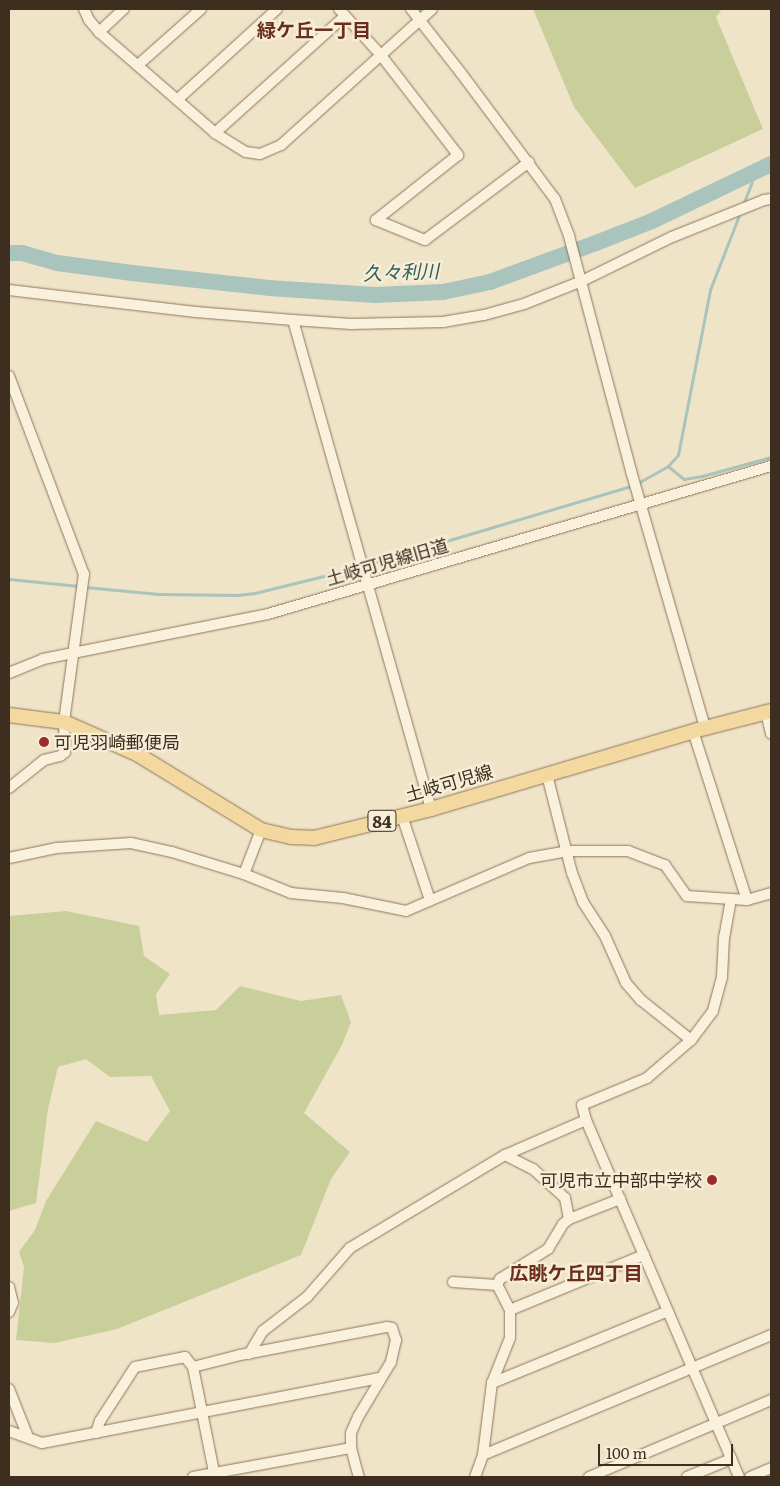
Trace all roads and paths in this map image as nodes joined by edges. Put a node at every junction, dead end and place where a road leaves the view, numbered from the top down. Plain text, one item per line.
1 (84, 9) edge
2 (124, 9) edge
3 (201, 9) edge
4 (277, 9) edge
5 (411, 9) edge
6 (432, 9) edge
7 (342, 12) edge
8 (420, 18) junction
9 (99, 32) junction
10 (380, 54) junction
11 (138, 65) junction
12 (177, 100) junction
13 (214, 133) junction
14 (529, 162) junction
15 (771, 199) edge
16 (581, 278) junction
17 (9, 290) edge
18 (293, 320) junction
19 (9, 376) edge
20 (771, 466) edge
21 (639, 499) junction
22 (368, 585) junction
23 (74, 653) junction
24 (9, 673) edge
25 (769, 711) edge
26 (9, 715) edge
27 (64, 722) junction
28 (699, 730) junction
29 (771, 733) edge
30 (547, 775) junction
31 (9, 788) edge
32 (431, 809) junction
33 (402, 816) junction
34 (260, 830) junction
35 (568, 851) junction
36 (9, 858) edge
37 (244, 874) junction
38 (771, 893) edge
39 (731, 898) junction
40 (430, 900) junction
41 (748, 900) junction
42 (691, 1040) junction
43 (586, 1120) junction
44 (505, 1155) junction
45 (620, 1199) junction
46 (569, 1219) junction
47 (644, 1255) junction
48 (453, 1282) dead end
49 (497, 1285) junction
50 (9, 1287) edge
51 (510, 1310) junction
52 (9, 1312) edge
53 (668, 1312) junction
54 (771, 1336) edge
55 (249, 1354) junction
56 (193, 1368) junction
57 (692, 1368) junction
58 (380, 1378) junction
59 (492, 1383) junction
60 (9, 1389) edge
61 (771, 1400) edge
62 (202, 1413) junction
63 (716, 1423) junction
64 (9, 1431) edge
65 (96, 1433) junction
66 (28, 1436) junction
67 (351, 1448) junction
68 (483, 1455) junction
69 (731, 1459) junction
70 (771, 1468) edge
71 (221, 1475) edge
72 (701, 1475) edge
73 (193, 1477) edge
74 (359, 1477) edge
75 (475, 1477) edge
76 (588, 1477) edge
77 (687, 1477) edge
78 (739, 1477) edge
79 (750, 1477) edge

1 - 9 street
2 - 9 street
3 - 11 street
4 - 12 street
5 - 8 street
6 - 8 street
7 - 10 street
7 - 13 street
8 - 10 street
8 - 14 street
9 - 11 street
10 - 13 street
10 - 14 street
11 - 12 street
12 - 13 street
14 - 16 street
15 - 16 street
16 - 18 street
16 - 21 street
17 - 18 street
18 - 22 street
19 - 23 street
20 - 21 street, 土岐可児線旧道
21 - 22 street, 土岐可児線旧道
21 - 28 street
22 - 23 street, 土岐可児線旧道
22 - 32 street
23 - 24 street, 土岐可児線旧道
23 - 27 street
25 - 28 main road, 土岐可児線 / 84
25 - 29 street
26 - 27 main road, 土岐可児線 / 84
27 - 31 street
27 - 34 main road, 土岐可児線 / 84
28 - 30 main road, 土岐可児線 / 84
28 - 41 street
30 - 32 main road, 土岐可児線 / 84
30 - 35 street
32 - 33 main road, 土岐可児線 / 84
33 - 34 main road, 土岐可児線 / 84
33 - 40 street
34 - 37 street
35 - 39 street
35 - 40 street
35 - 42 street
36 - 37 street
37 - 40 street
38 - 41 street
39 - 41 street
39 - 42 street
42 - 43 street
43 - 44 street
43 - 45 street
44 - 46 street
44 - 55 street
45 - 46 street
45 - 47 street
46 - 49 street
47 - 51 street
47 - 53 street
48 - 49 street
49 - 51 street
50 - 52 street
51 - 59 street
53 - 57 street
53 - 59 street
54 - 57 street
55 - 56 street
55 - 58 street
56 - 62 street
56 - 65 street
57 - 63 street
57 - 68 street
58 - 62 street
58 - 67 street
59 - 68 street
60 - 66 street
61 - 63 street
62 - 65 street
62 - 71 street
63 - 69 street
63 - 76 street
64 - 66 street
65 - 66 street
67 - 71 street
67 - 74 street
68 - 75 street
69 - 72 street
69 - 78 street
70 - 79 street
71 - 73 street
72 - 77 street

